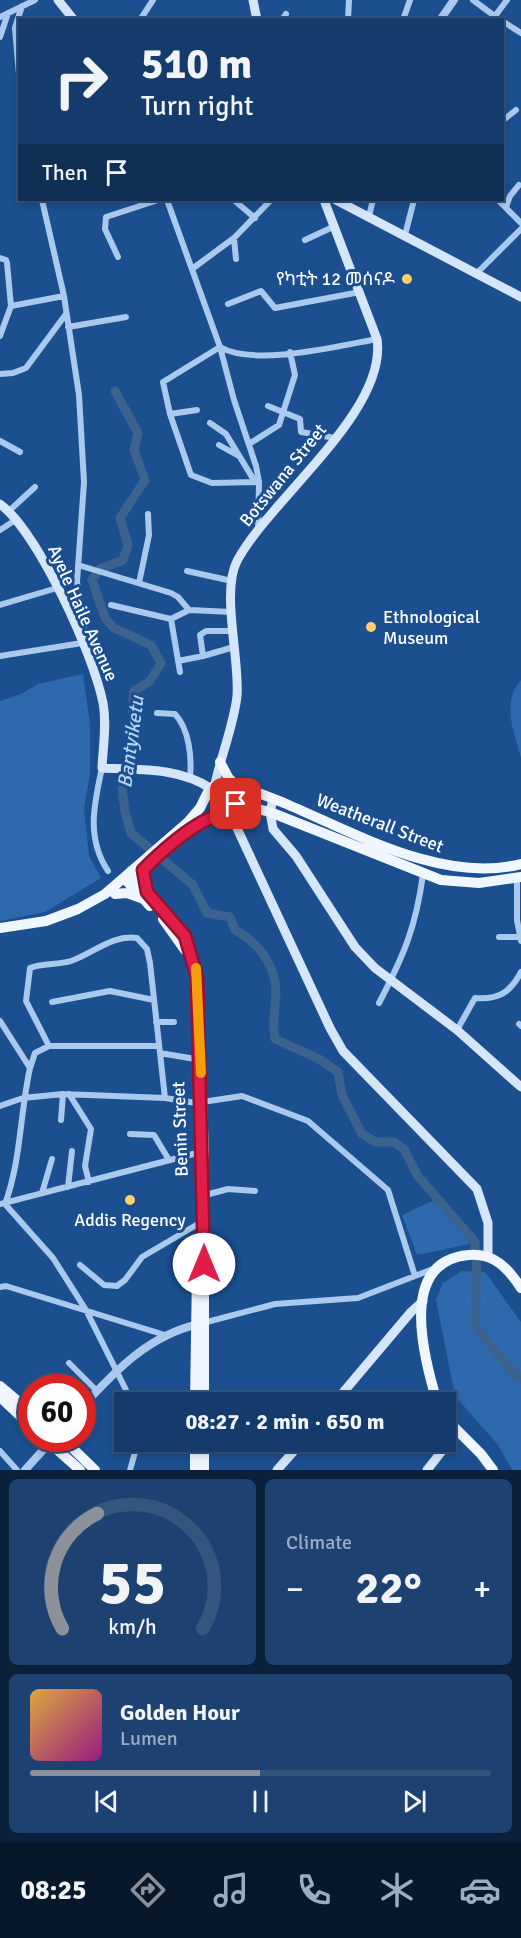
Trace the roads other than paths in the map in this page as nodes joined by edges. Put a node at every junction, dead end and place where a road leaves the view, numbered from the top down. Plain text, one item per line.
1 (35, 0) edge
2 (153, 0) edge
3 (253, 0) edge
4 (350, 0) edge
5 (410, 0) edge
6 (454, 0) edge
7 (473, 0) edge
8 (507, 0) edge
9 (59, 1) edge
10 (22, 6) junction
11 (8, 13) junction
12 (0, 17) edge
13 (72, 17) edge
14 (18, 18) edge
15 (141, 18) edge
16 (257, 18) edge
17 (348, 18) edge
18 (404, 18) edge
19 (441, 18) edge
20 (496, 18) edge
21 (498, 18) edge
22 (18, 19) edge
23 (504, 23) edge
24 (521, 33) edge
25 (0, 38) edge
26 (18, 63) edge
27 (516, 110) dead end
28 (504, 119) edge
29 (519, 185) dead end
30 (42, 201) edge
31 (155, 201) edge
32 (167, 201) edge
33 (235, 201) dead end
34 (270, 201) edge
35 (324, 201) edge
36 (338, 201) edge
37 (373, 201) edge
38 (414, 201) edge
39 (499, 201) edge
40 (506, 207) junction
41 (369, 216) junction
42 (255, 218) junction
43 (521, 223) edge
44 (335, 226) junction
45 (521, 229) edge
46 (405, 235) junction
47 (234, 238) junction
48 (305, 240) dead end
49 (118, 257) dead end
50 (0, 258) edge
51 (236, 259) dead end
52 (192, 269) junction
53 (478, 272) junction
54 (361, 292) junction
55 (64, 296) junction
56 (521, 297) edge
57 (228, 304) dead end
58 (11, 306) junction
59 (66, 314) junction
60 (126, 317) dead end
61 (68, 327) junction
62 (0, 336) edge
63 (377, 339) junction
64 (220, 346) junction
65 (290, 352) junction
66 (0, 374) edge
67 (268, 406) dead end
68 (197, 410) dead end
69 (283, 413) junction
70 (170, 414) junction
71 (210, 423) dead end
72 (335, 438) junction
73 (0, 441) edge
74 (249, 444) junction
75 (219, 445) dead end
76 (20, 452) dead end
77 (237, 455) junction
78 (257, 482) junction
79 (35, 487) dead end
80 (3, 508) edge
81 (148, 514) dead end
82 (17, 519) junction
83 (0, 530) edge
84 (258, 532) junction
85 (78, 565) junction
86 (187, 571) dead end
87 (232, 581) junction
88 (139, 583) junction
89 (57, 588) junction
90 (0, 605) edge
91 (111, 605) dead end
92 (189, 610) junction
93 (233, 612) junction
94 (171, 620) junction
95 (234, 631) junction
96 (82, 643) junction
97 (234, 647) junction
98 (0, 656) edge
99 (203, 656) junction
100 (178, 661) junction
101 (180, 672) dead end
102 (157, 713) dead end
103 (220, 762) junction
104 (102, 768) junction
105 (193, 778) junction
106 (235, 787) junction
107 (211, 789) junction
108 (273, 799) junction
109 (229, 809) junction
110 (270, 812) junction
111 (167, 844) junction
112 (521, 864) edge
113 (108, 871) dead end
114 (136, 872) junction
115 (423, 874) junction
116 (519, 877) edge
117 (115, 894) junction
118 (147, 897) junction
119 (0, 928) edge
120 (0, 934) edge
121 (499, 937) dead end
122 (520, 939) edge
123 (521, 972) edge
124 (391, 980) junction
125 (154, 1000) junction
126 (52, 1002) dead end
127 (379, 1003) dead end
128 (0, 1022) edge
129 (156, 1022) junction
130 (174, 1022) dead end
131 (457, 1030) junction
132 (49, 1046) junction
133 (160, 1050) junction
134 (197, 1060) junction
135 (30, 1068) junction
136 (521, 1087) edge
137 (66, 1094) junction
138 (23, 1098) junction
139 (165, 1098) junction
140 (199, 1102) junction
141 (0, 1106) edge
142 (61, 1120) dead end
143 (130, 1134) dead end
144 (72, 1151) dead end
145 (197, 1154) junction
146 (52, 1159) dead end
147 (169, 1160) junction
148 (89, 1182) junction
149 (68, 1187) junction
150 (255, 1191) dead end
151 (42, 1193) junction
152 (201, 1195) junction
153 (3, 1204) edge
154 (201, 1224) junction
155 (488, 1257) junction
156 (80, 1265) dead end
157 (433, 1269) junction
158 (415, 1276) junction
159 (0, 1287) edge
160 (521, 1287) edge
161 (423, 1301) junction
162 (86, 1310) junction
163 (200, 1324) junction
164 (165, 1335) junction
165 (69, 1363) dead end
166 (199, 1366) junction
167 (117, 1370) junction
168 (0, 1386) edge
169 (98, 1390) joint
170 (127, 1392) edge
171 (196, 1392) edge
172 (203, 1392) edge
173 (343, 1392) edge
174 (435, 1392) edge
175 (0, 1397) edge
176 (18, 1401) edge
177 (18, 1414) edge
178 (458, 1432) joint
179 (0, 1451) edge
180 (39, 1452) edge
181 (61, 1452) edge
182 (76, 1452) edge
183 (135, 1452) edge
184 (195, 1452) edge
185 (204, 1452) edge
186 (293, 1452) edge
187 (17, 1470) edge
188 (25, 1470) edge
189 (80, 1470) edge
190 (95, 1470) edge
191 (130, 1470) edge
192 (195, 1470) edge
193 (204, 1470) edge
194 (277, 1470) edge
195 (427, 1470) edge
196 (493, 1470) edge

1 - 10 street
2 - 15 street
3 - 16 main road
4 - 17 street
5 - 18 street
6 - 19 street
7 - 20 street
8 - 21 street
9 - 13 main road
10 - 11 street
10 - 14 street
11 - 12 street
11 - 25 street
22 - 26 street
23 - 24 street
27 - 28 street
29 - 40 street
30 - 55 street
31 - 49 street
32 - 52 street
33 - 42 street
34 - 42 street
35 - 44 main road, Botswana Street
36 - 41 main road
37 - 41 street
38 - 46 street
39 - 40 street
40 - 43 street
41 - 46 main road
42 - 47 street
44 - 48 street
44 - 54 main road, Botswana Street
45 - 53 street
46 - 53 main road
47 - 51 street
47 - 52 street
50 - 58 street
52 - 64 street
53 - 56 main road
54 - 57 street
54 - 63 main road, Botswana Street
55 - 58 street
55 - 59 street
58 - 62 street
59 - 61 street
59 - 66 street
60 - 61 street
61 - 85 street
63 - 65 street
63 - 72 main road, Botswana Street
64 - 65 street
64 - 70 street
64 - 74 street
65 - 69 street
67 - 69 street
68 - 70 street
69 - 72 street
69 - 74 street
70 - 78 street
71 - 77 street
72 - 84 main road, Botswana Street
73 - 76 street
74 - 78 street
75 - 77 street
77 - 78 street
78 - 84 street
79 - 80 street
80 - 82 main road, Ayele Haile Avenue
81 - 88 street
82 - 83 street
82 - 89 main road, Ayele Haile Avenue
84 - 87 main road, Botswana Street
85 - 88 street
85 - 96 street
86 - 87 street
87 - 93 main road, Botswana Street
88 - 92 street
89 - 90 street
89 - 96 main road, Ayele Haile Avenue
91 - 94 street
92 - 93 street
92 - 94 street
93 - 95 main road, Botswana Street
94 - 100 street
95 - 97 main road, Botswana Street
95 - 99 street
96 - 98 street
96 - 104 main road, Ayele Haile Avenue
97 - 99 street
97 - 103 main road, Botswana Street
99 - 100 street
100 - 101 street
102 - 105 street
103 - 105 main road
103 - 106 main road
103 - 107 main road, Botswana Street
104 - 105 main road
104 - 113 street
105 - 107 main road
106 - 107 main road
106 - 108 main road, Weatherall Street
106 - 109 main road
107 - 109 main road
107 - 111 main road
108 - 110 main road
108 - 112 main road, Weatherall Street
109 - 110 main road
109 - 111 main road
109 - 155 main road
110 - 115 main road
110 - 124 main road
111 - 114 main road
114 - 117 main road
114 - 118 main road, Benin Street
114 - 119 main road
115 - 116 main road
115 - 124 street
116 - 122 street
117 - 118 main road
117 - 120 main road
118 - 134 main road, Benin Street
121 - 122 street
123 - 131 street
124 - 127 street
124 - 131 main road
125 - 126 street
125 - 129 street
125 - 132 street
128 - 135 street
129 - 130 street
129 - 133 street
131 - 136 main road
132 - 133 street
132 - 135 street
133 - 134 street
133 - 139 street
134 - 140 main road, Benin Street
135 - 138 street
137 - 138 street
137 - 139 street
137 - 142 street
137 - 148 street
138 - 141 street
138 - 153 street
139 - 140 street
140 - 145 main road, Benin Street
140 - 152 main road, Benin Street
140 - 158 street
143 - 147 street
144 - 149 street
145 - 147 street
145 - 152 main road, Benin Street
146 - 151 street
147 - 148 street
148 - 149 street
149 - 151 street
150 - 152 street
151 - 153 street
152 - 154 main road, Benin Street
153 - 162 street
154 - 156 street
154 - 163 main road, Benin Street
155 - 157 main road
155 - 160 main road
157 - 158 street
157 - 161 main road
158 - 163 street
159 - 162 street
161 - 173 main road
161 - 174 main road
162 - 164 street
162 - 167 street
163 - 164 street
163 - 166 main road, Benin Street
164 - 167 street
165 - 169 street
166 - 171 main road, Benin Street
166 - 172 main road, Benin Street
167 - 169 street
167 - 170 street
168 - 176 main road
175 - 177 main road
178 - 195 main road
178 - 196 main road
179 - 187 street
180 - 188 street
181 - 189 main road
182 - 190 main road
183 - 191 street
184 - 192 main road
185 - 193 main road
186 - 194 main road

